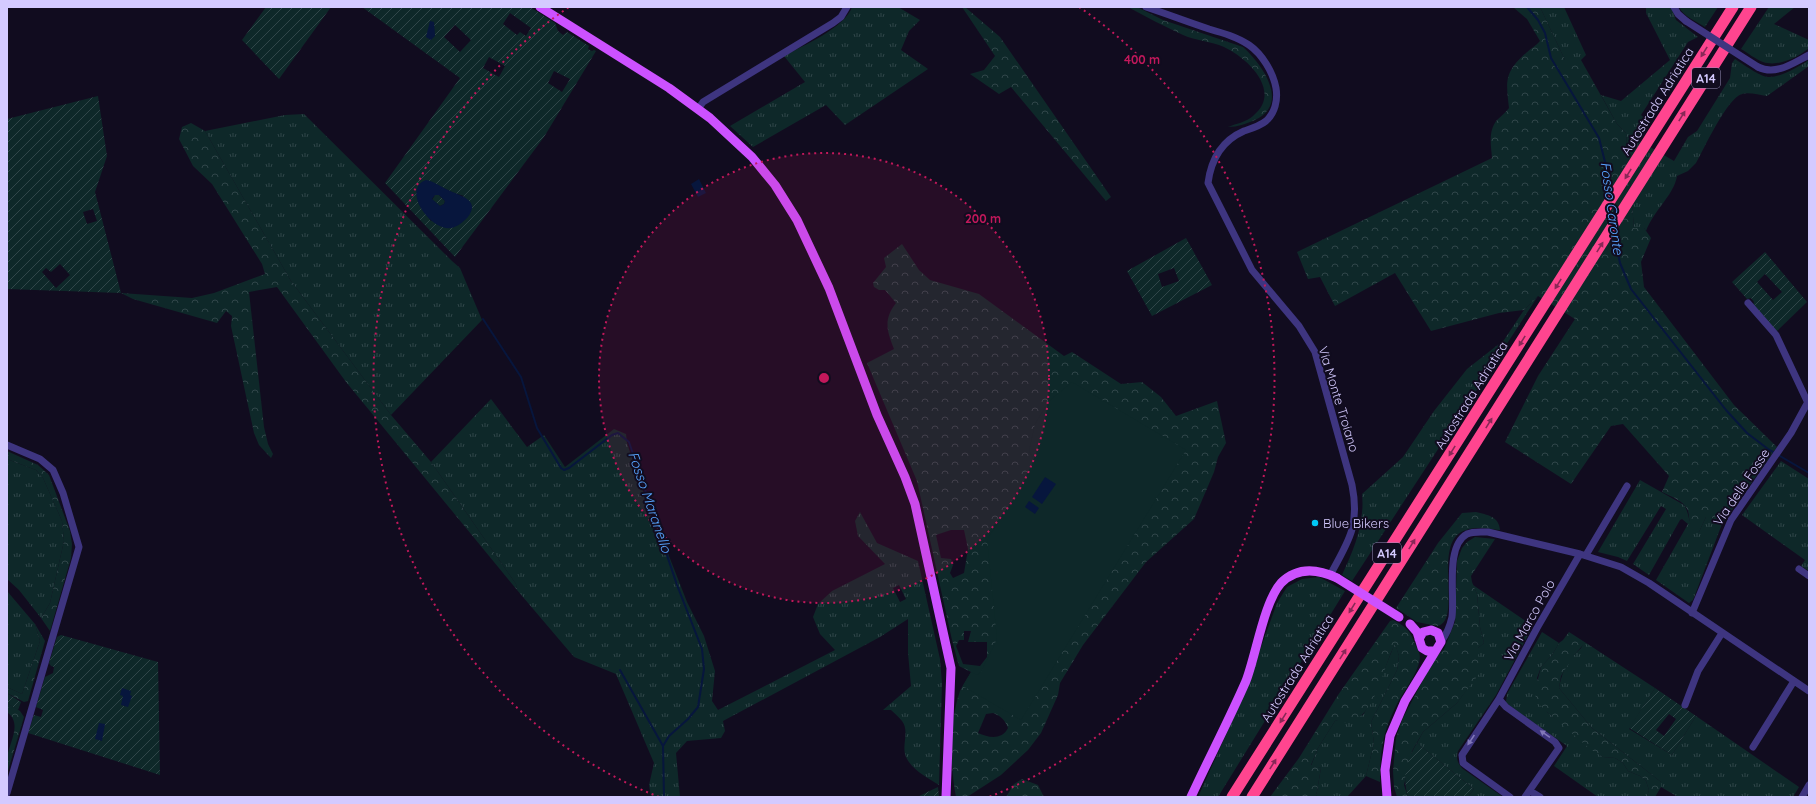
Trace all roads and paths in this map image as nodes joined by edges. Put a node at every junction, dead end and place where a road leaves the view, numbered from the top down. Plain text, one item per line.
1 (540, 7) edge
2 (847, 7) edge
3 (1146, 7) edge
4 (1674, 7) edge
5 (1733, 7) edge
6 (1751, 7) edge
7 (1809, 55) edge
8 (698, 109) junction
9 (1748, 303) dead end
10 (1808, 402) edge
11 (7, 445) edge
12 (1626, 486) dead end
13 (1583, 555) junction
14 (1799, 569) dead end
15 (1334, 576) junction
16 (1809, 576) edge
17 (1692, 613) junction
18 (1410, 624) junction
19 (1450, 625) junction
20 (1425, 630) junction
21 (1436, 632) junction
22 (1722, 633) junction
23 (1419, 640) junction
24 (1441, 642) junction
25 (1424, 650) junction
26 (1434, 650) junction
27 (1422, 670) junction
28 (1794, 682) junction
29 (1809, 691) edge
30 (1499, 699) junction
31 (1685, 705) dead end
32 (1753, 747) dead end
33 (1809, 785) edge
34 (1530, 791) junction
35 (7, 793) edge
36 (946, 797) edge
37 (1191, 797) edge
38 (1232, 797) edge
39 (1252, 797) edge
40 (1388, 797) edge
41 (1510, 797) edge
42 (1525, 797) edge
43 (1540, 797) edge
44 (1802, 797) edge

1 - 8 main road
2 - 8 street
3 - 15 street, Via Monte Troiano
4 - 7 street, bridge
5 -> 38 highway, Autostrada Adriatica / A14
39 -> 6 highway, A14
8 - 36 main road
9 - 10 street
10 - 17 street, Via delle Fosse
11 - 35 street
12 - 13 street, Via Marco Polo
13 - 17 street
13 - 19 street
13 - 30 street, Via Marco Polo
14 - 16 street
15 - 18 main road, bridge
15 - 37 main road
17 - 22 street
18 - 20 main road
18 - 23 main road
19 - 21 street
19 - 24 street
20 - 21 main road
20 - 23 main road
21 - 24 main road
22 - 28 street
22 - 31 street
23 - 25 main road
24 - 26 main road
25 - 26 main road
25 - 27 main road
26 - 27 main road
27 - 40 main road
28 - 29 street
28 - 32 street
34 -> 30 street
30 -> 41 street, Via Marco Polo
33 - 44 street
34 - 42 street
34 - 43 street

